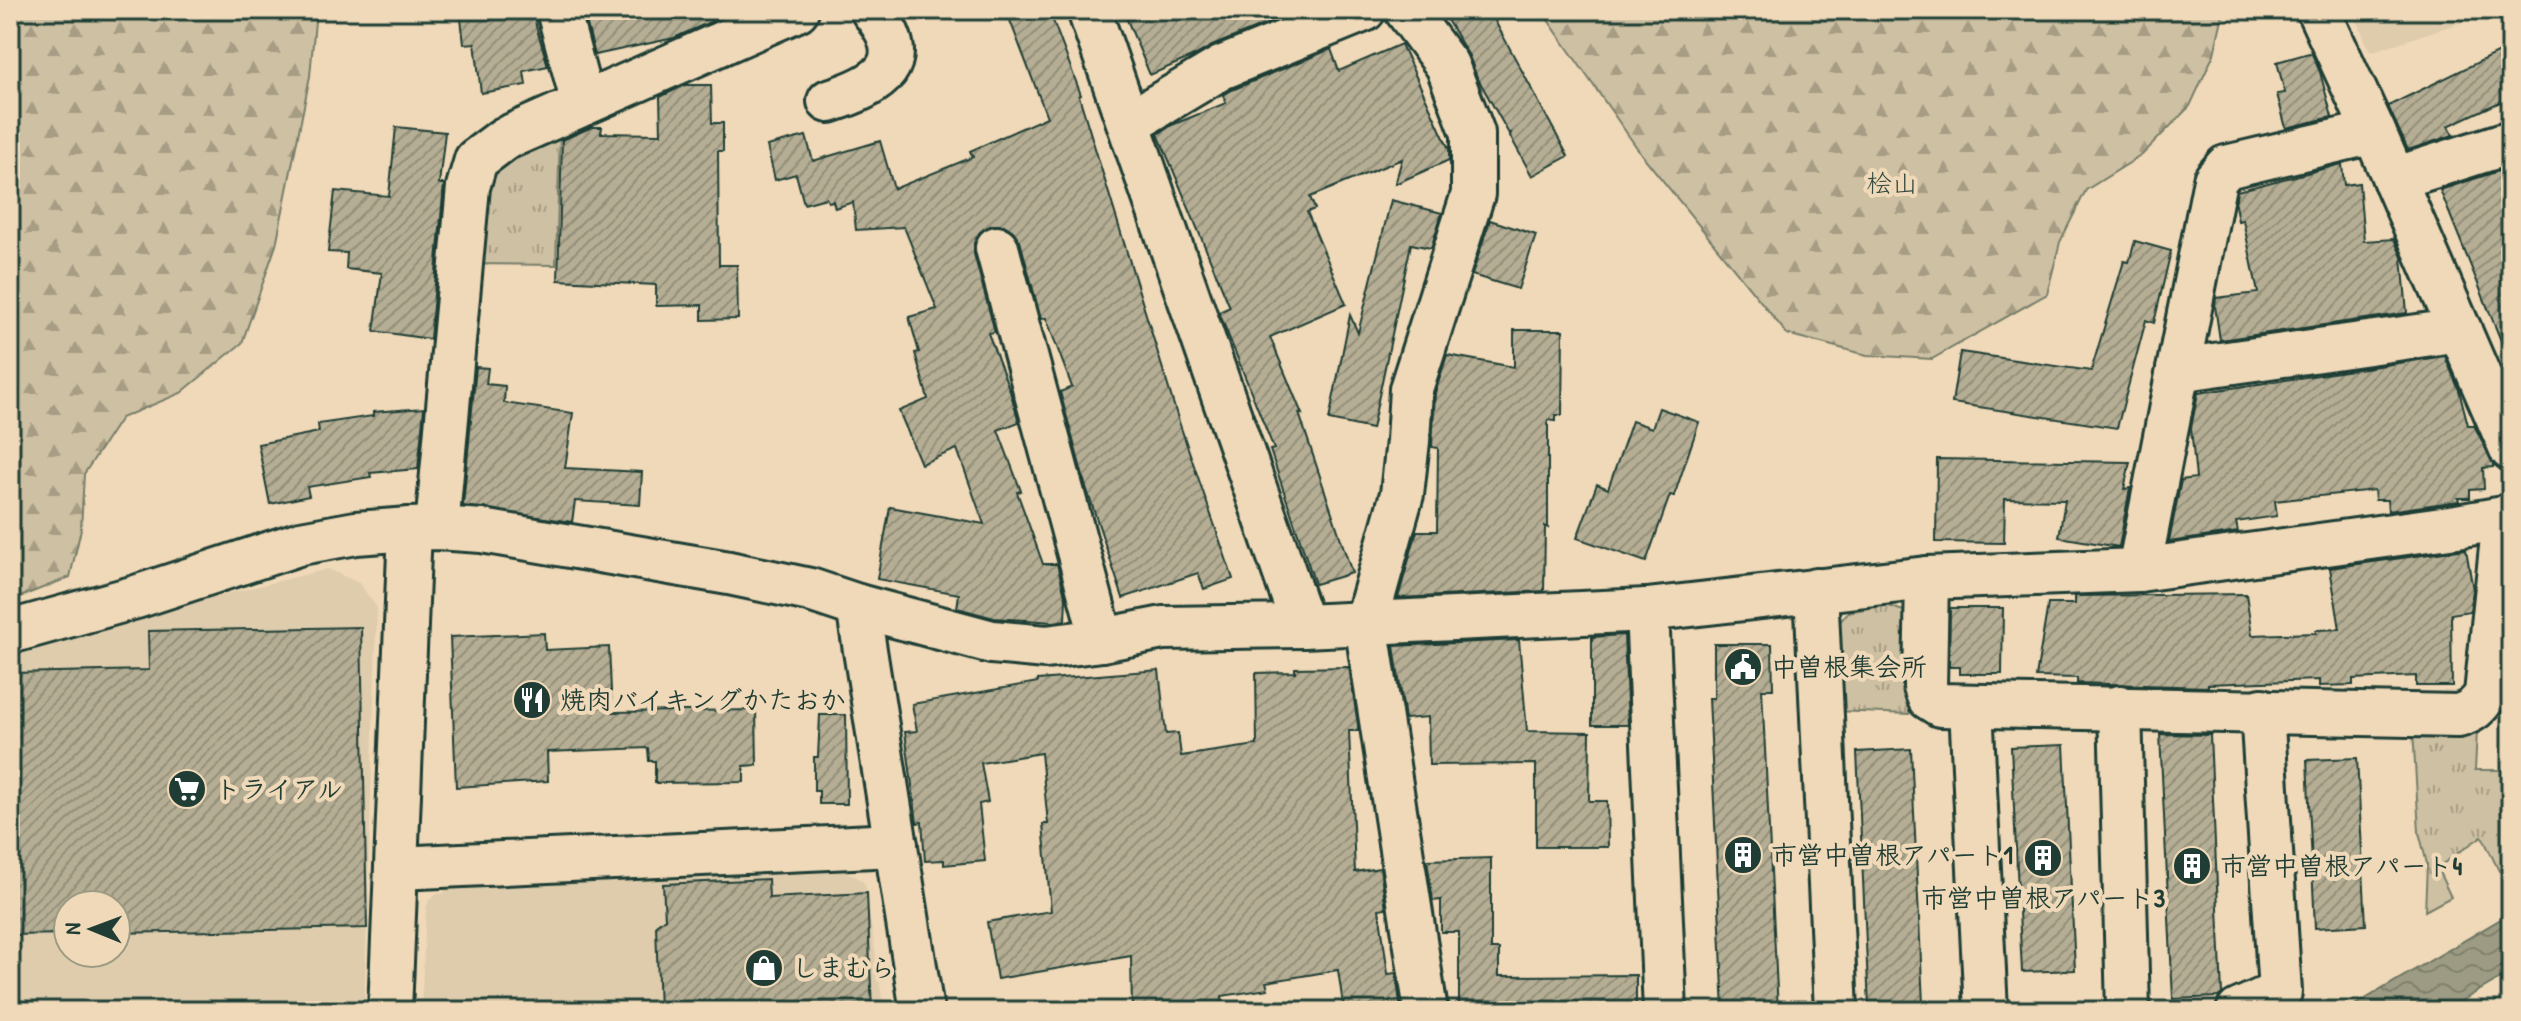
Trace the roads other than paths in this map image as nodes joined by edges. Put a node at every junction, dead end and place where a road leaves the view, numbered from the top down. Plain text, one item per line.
1 (558, 10) edge
2 (797, 10) edge
3 (872, 10) edge
4 (1089, 10) edge
5 (1364, 10) edge
6 (1406, 10) edge
7 (2318, 10) edge
8 (829, 101) dead end
9 (583, 104) junction
10 (1129, 123) junction
11 (2374, 132) junction
12 (2511, 142) edge
13 (2394, 179) junction
14 (997, 248) dead end
15 (2460, 330) junction
16 (2178, 370) junction
17 (2511, 449) edge
18 (2508, 516) edge
19 (424, 528) junction
20 (2139, 570) junction
21 (1927, 578) junction
22 (1816, 590) junction
23 (858, 606) junction
24 (1647, 610) junction
25 (1366, 623) junction
26 (1303, 626) junction
27 (10, 632) edge
28 (1102, 640) junction
29 (1971, 707) junction
30 (2120, 707) junction
31 (2262, 710) junction
32 (896, 845) junction
33 (397, 868) junction
34 (390, 1011) edge
35 (922, 1011) edge
36 (1426, 1011) edge
37 (1665, 1011) edge
38 (1836, 1011) edge
39 (1986, 1011) edge
40 (2128, 1011) edge
41 (2238, 1011) edge

1 - 9 street
2 - 9 street
3 - 8 street
4 - 10 street
5 - 10 street
6 - 25 street
7 - 11 street
9 - 19 street
10 - 26 street
11 - 13 street
11 - 16 street
12 - 13 street
13 - 15 street
14 - 28 street
15 - 16 street
15 - 17 street
16 - 20 street
18 - 20 street
18 - 31 street
19 - 23 street
19 - 27 street
19 - 33 street
20 - 21 street
21 - 22 street
21 - 29 street
22 - 24 street
22 - 38 street
23 - 28 street
23 - 32 street
24 - 25 street
24 - 37 street
25 - 26 street
25 - 36 street
26 - 28 street
29 - 30 street
29 - 39 street
30 - 31 street
30 - 40 street
31 - 41 street
32 - 33 street
32 - 35 street
33 - 34 street

